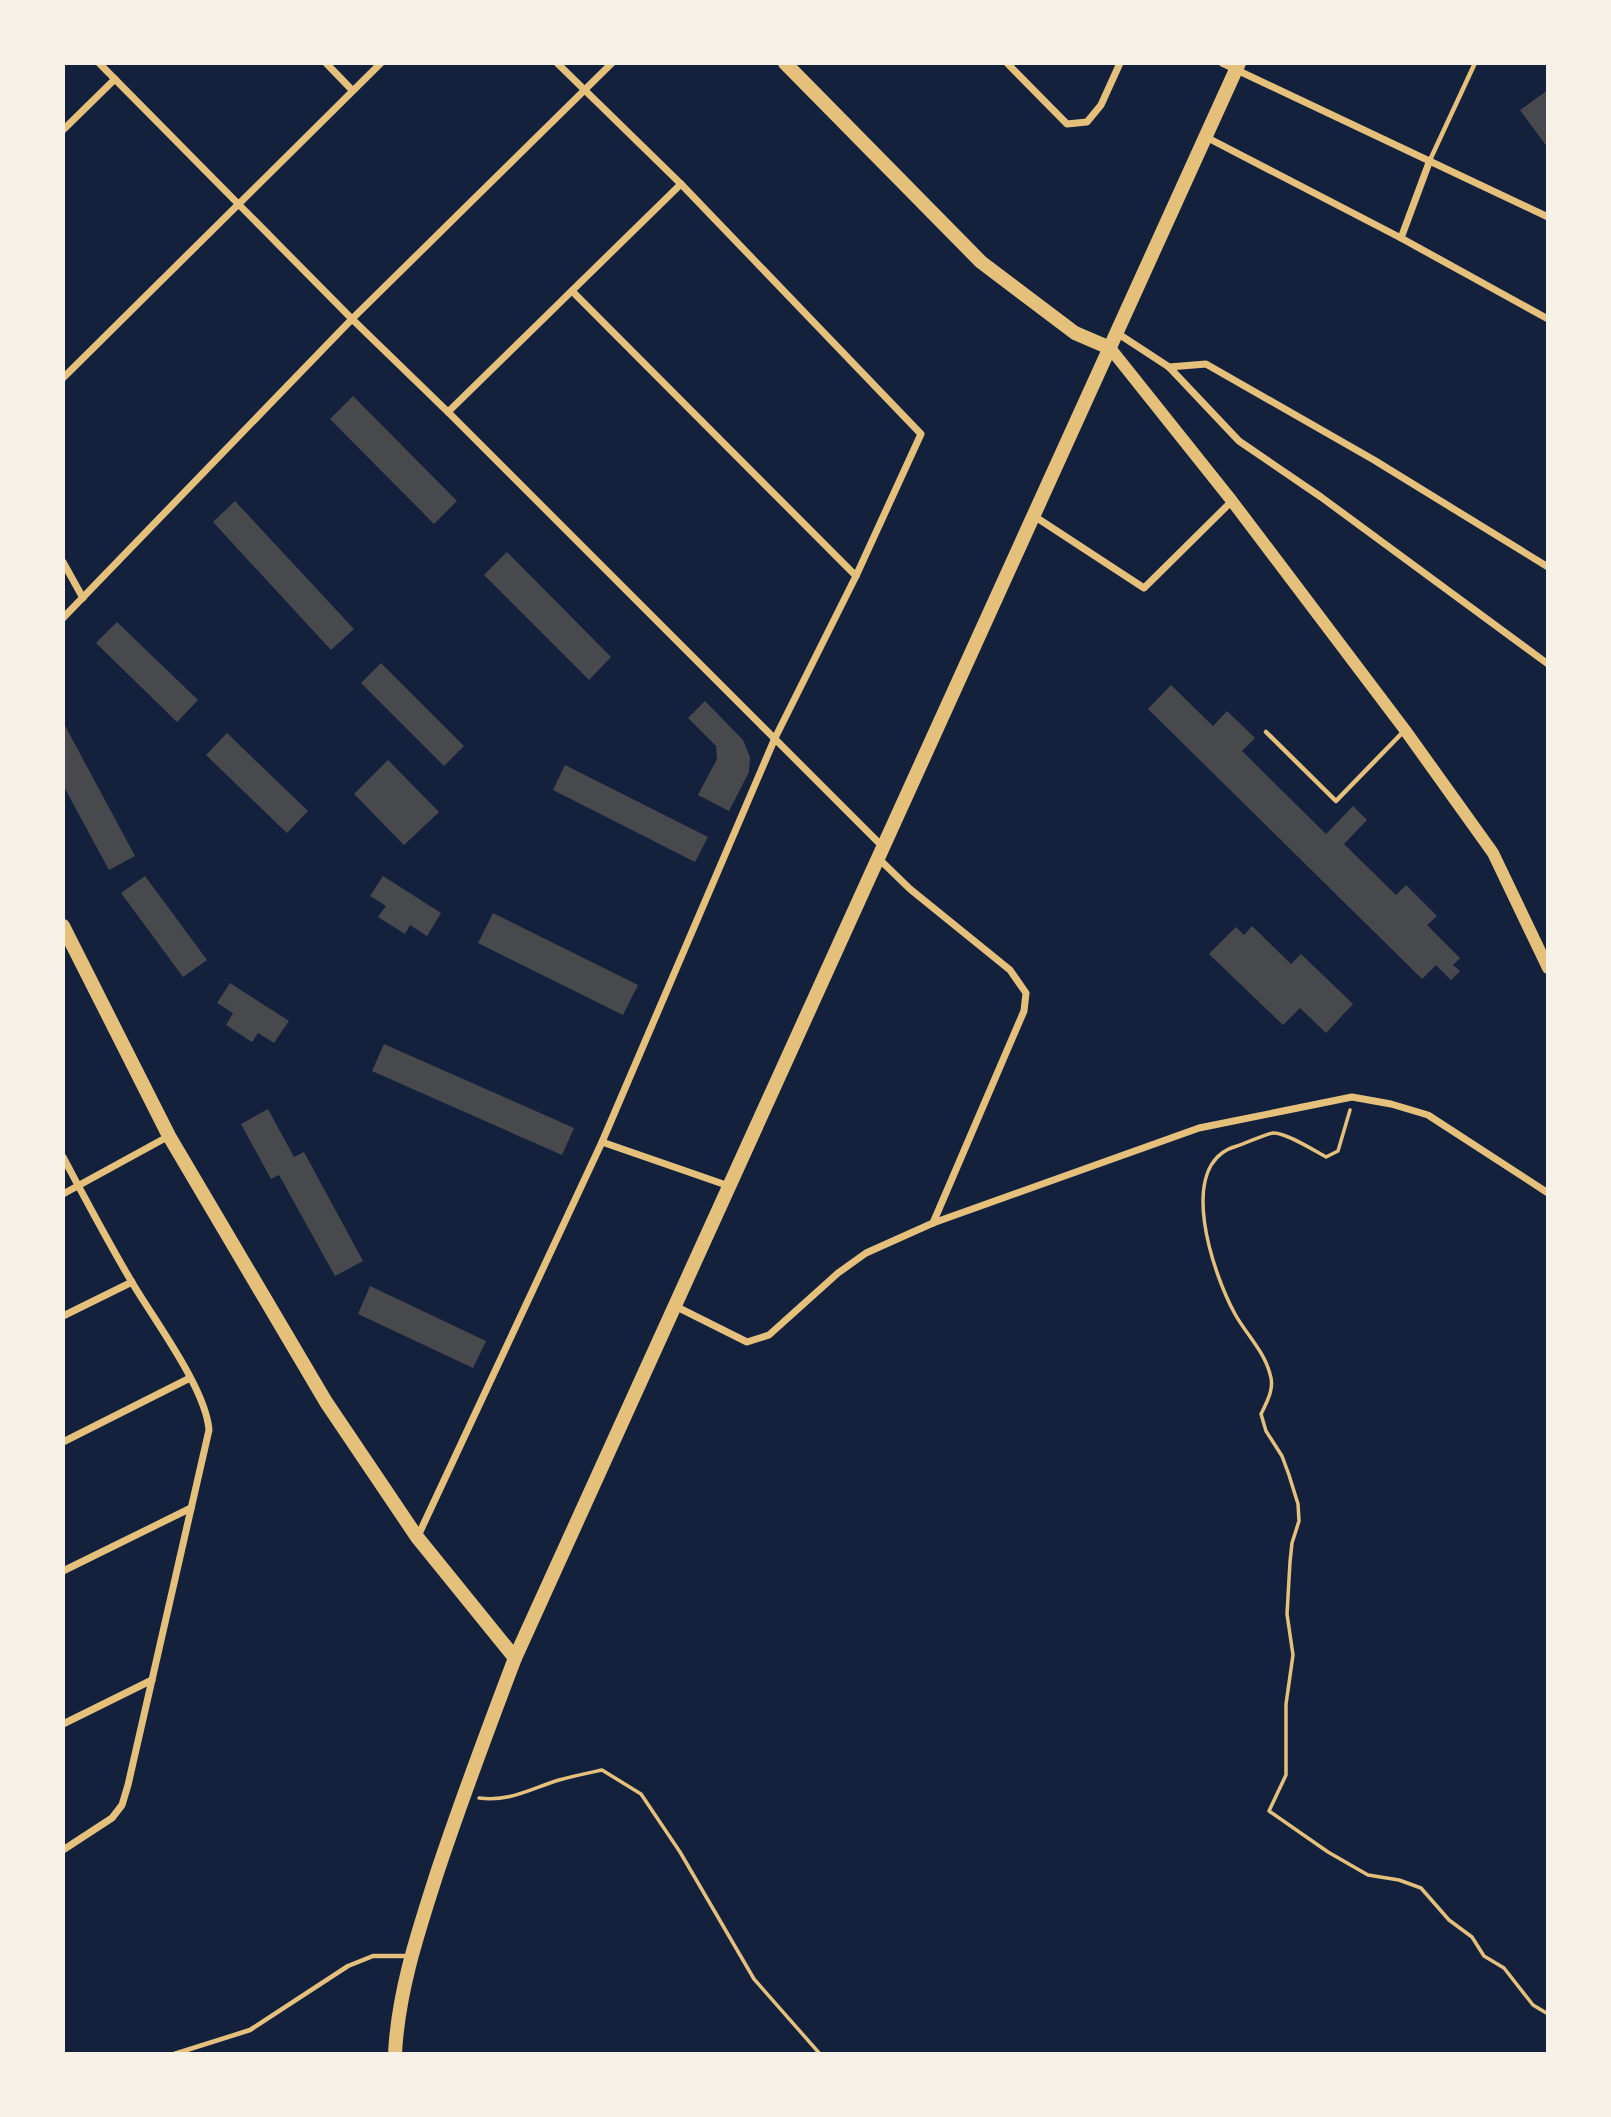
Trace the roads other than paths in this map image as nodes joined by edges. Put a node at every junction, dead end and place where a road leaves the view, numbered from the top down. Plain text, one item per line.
1 (99, 63) edge
2 (326, 63) edge
3 (381, 63) edge
4 (556, 63) edge
5 (611, 63) edge
6 (785, 63) edge
7 (1007, 63) edge
8 (1120, 63) edge
9 (1222, 63) edge
10 (1475, 63) edge
11 (1238, 67) edge
12 (115, 79) junction
13 (352, 90) junction
14 (584, 91) junction
15 (63, 130) edge
16 (1206, 137) junction
17 (1430, 160) junction
18 (681, 184) junction
19 (239, 203) junction
20 (1548, 217) edge
21 (1401, 238) junction
22 (572, 291) junction
23 (352, 319) junction
24 (1548, 319) edge
25 (1117, 332) junction
26 (1110, 348) junction
27 (1169, 367) junction
28 (63, 378) edge
29 (448, 412) junction
30 (1232, 501) junction
31 (1034, 516) junction
32 (63, 562) edge
33 (1548, 567) edge
34 (856, 576) junction
35 (83, 598) junction
36 (63, 618) edge
37 (1548, 664) edge
38 (1405, 730) junction
39 (1266, 732) dead end
40 (775, 738) junction
41 (878, 858) junction
42 (63, 926) edge
43 (1548, 968) edge
44 (169, 1136) junction
45 (602, 1142) junction
46 (63, 1157) edge
47 (729, 1186) junction
48 (79, 1187) junction
49 (1548, 1193) edge
50 (63, 1194) edge
51 (933, 1223) junction
52 (132, 1282) junction
53 (675, 1306) junction
54 (63, 1317) edge
55 (190, 1378) junction
56 (63, 1442) edge
57 (191, 1508) junction
58 (417, 1537) junction
59 (63, 1571) edge
60 (515, 1658) junction
61 (152, 1681) junction
62 (63, 1724) edge
63 (63, 1850) edge
64 (412, 1956) junction
65 (174, 2054) edge
66 (395, 2054) edge

1 - 12 street
2 - 13 street
3 - 13 street
4 - 14 street
5 - 14 street
6 - 26 main road
7 - 8 street
9 - 11 street
10 - 17 lane
11 - 16 main road
11 - 17 street
12 - 15 street
12 - 19 street
13 - 19 street
14 - 18 street
14 - 23 street
16 - 21 street
16 - 25 main road
17 - 20 street
17 - 21 street
18 - 22 street
18 - 34 street
19 - 23 street
19 - 28 street
21 - 24 street
22 - 29 street
22 - 34 street
23 - 29 street
23 - 35 street
25 - 26 main road
25 - 27 street
26 - 30 street
26 - 31 main road
27 - 33 street
27 - 37 street
29 - 40 street
30 - 31 street
30 - 38 street
31 - 41 main road
32 - 35 street
34 - 40 street
35 - 36 street
38 - 39 lane
38 - 43 street
40 - 41 street
40 - 45 street
41 - 47 main road
41 - 51 street
42 - 44 main road
44 - 48 street
44 - 58 main road
45 - 47 street
45 - 58 street
46 - 48 street
47 - 53 main road
48 - 50 street
48 - 52 street
49 - 51 street
51 - 53 street
52 - 54 street
52 - 55 street
53 - 60 main road
55 - 56 street
55 - 57 street
57 - 59 street
57 - 61 street
58 - 60 main road
60 - 64 main road
61 - 62 street
61 - 63 street
64 - 65 lane
64 - 66 main road

